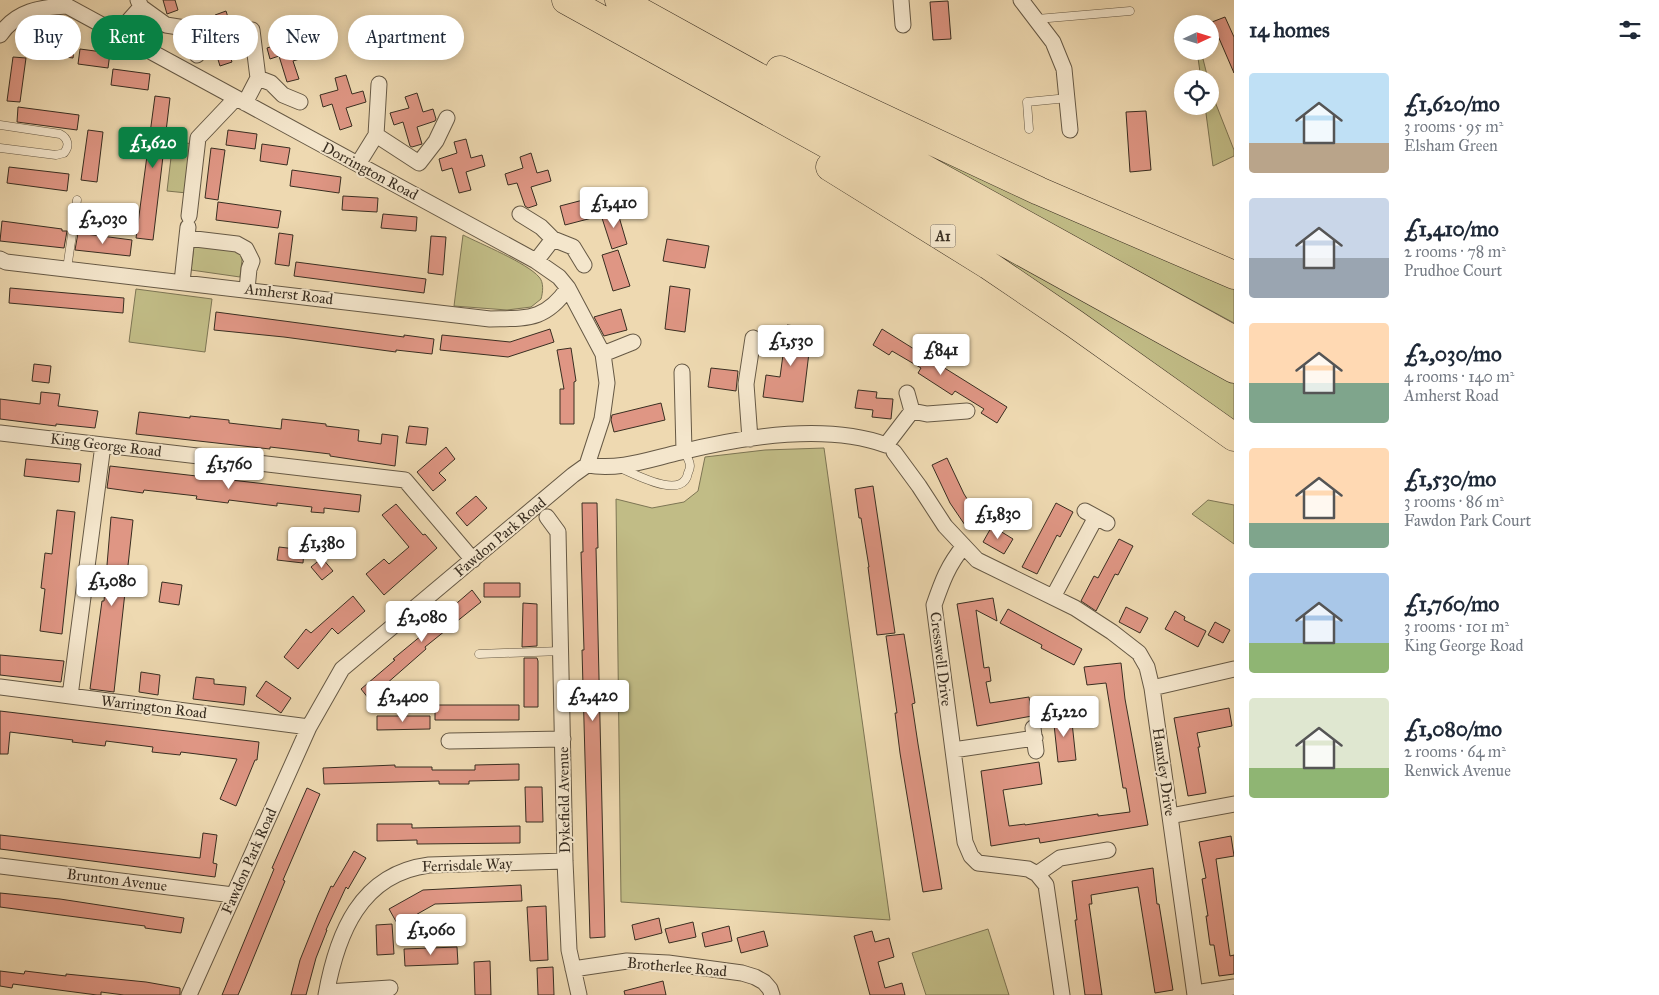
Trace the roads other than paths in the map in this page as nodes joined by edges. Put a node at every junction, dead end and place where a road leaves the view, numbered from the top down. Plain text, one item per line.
1 (566, 0) edge
2 (619, 0) edge
3 (901, 0) edge
4 (1021, 0) edge
5 (139, 4) edge
6 (30, 5) edge
7 (1130, 11) dead end
8 (131, 15) edge
9 (91, 19) edge
10 (1037, 19) junction
11 (903, 25) dead end
12 (173, 27) edge
13 (653, 33) junction
14 (0, 35) edge
15 (163, 59) edge
16 (256, 60) edge
17 (258, 78) junction
18 (379, 84) dead end
19 (1068, 98) junction
20 (240, 100) junction
21 (300, 102) dead end
22 (447, 118) dead end
23 (0, 125) edge
24 (1029, 129) dead end
25 (1070, 130) dead end
26 (376, 135) junction
27 (0, 148) edge
28 (358, 164) junction
29 (77, 200) dead end
30 (174, 211) dead end
31 (520, 214) dead end
32 (188, 223) junction
33 (554, 239) junction
34 (0, 259) edge
35 (536, 261) junction
36 (584, 265) dead end
37 (67, 269) junction
38 (1234, 275) edge
39 (182, 282) junction
40 (568, 288) junction
41 (246, 289) junction
42 (753, 338) dead end
43 (1234, 340) edge
44 (632, 342) dead end
45 (603, 354) junction
46 (1234, 369) edge
47 (682, 372) dead end
48 (907, 393) dead end
49 (912, 411) junction
50 (967, 411) dead end
51 (0, 433) edge
52 (1234, 437) edge
53 (750, 438) junction
54 (103, 445) junction
55 (890, 448) junction
56 (684, 451) junction
57 (587, 465) junction
58 (618, 467) junction
59 (547, 517) dead end
60 (1096, 517) dead end
61 (964, 546) junction
62 (473, 560) junction
63 (1053, 597) junction
64 (561, 651) junction
65 (479, 654) dead end
66 (1234, 669) edge
67 (0, 687) edge
68 (1152, 688) junction
69 (70, 696) junction
70 (309, 727) junction
71 (563, 739) junction
72 (1035, 739) dead end
73 (449, 741) dead end
74 (953, 750) junction
75 (1234, 804) edge
76 (1170, 816) junction
77 (1108, 850) dead end
78 (565, 861) junction
79 (0, 866) edge
80 (1037, 874) junction
81 (233, 895) junction
82 (573, 969) junction
83 (1234, 987) edge
84 (390, 988) dead end
85 (326, 993) edge
86 (1195, 994) edge
87 (189, 995) edge
88 (580, 995) edge
89 (772, 995) edge
90 (1062, 995) edge

1 - 13 highway, A1
2 - 13 highway, A1
3 - 11 street
4 - 10 street
5 - 8 street
5 - 12 street
6 - 9 street, Dorrington Road
6 - 14 street, Dorrington Road
7 - 10 lane
10 - 19 street
13 - 38 highway, A1
13 - 43 highway, A1
13 - 46 highway, A1
13 - 52 highway, A1
15 - 20 street, Dorrington Road
16 - 17 street
17 - 20 street
17 - 21 street
18 - 26 street
19 - 24 lane
19 - 25 street
20 - 28 street, Dorrington Road
20 - 32 street
22 - 26 street
23 - 27 lane
26 - 28 street
28 - 35 street, Dorrington Road
29 - 37 lane
30 - 32 street
31 - 33 street
32 - 39 street
32 - 41 street
33 - 35 street
33 - 36 street
34 - 37 street, Amherst Road
35 - 40 street, Dorrington Road
37 - 39 street, Amherst Road
39 - 41 street, Amherst Road
40 - 41 street, Amherst Road
40 - 45 street, Dorrington Road
42 - 53 street
44 - 45 street
45 - 57 street, Dorrington Road
47 - 56 street
48 - 49 street
49 - 50 street
49 - 55 street
51 - 54 street, King George Road
53 - 55 street
53 - 56 street
54 - 62 street, King George Road
54 - 69 street
55 - 61 street, Hauxley Drive
56 - 58 street
56 - 58 lane
57 - 58 street
57 - 62 street, Fawdon Park Road
59 - 64 street, Dykefield Avenue
60 - 63 street
61 - 63 street, Hauxley Drive
61 - 74 street, Cresswell Drive
62 - 70 street, Fawdon Park Road
63 - 68 street, Hauxley Drive
64 - 65 lane
64 - 71 street, Dykefield Avenue
66 - 68 street
67 - 69 street, Warrington Road
68 - 76 street, Hauxley Drive
69 - 70 street, Warrington Road
70 - 81 street, Fawdon Park Road
71 - 73 street
71 - 78 street, Dykefield Avenue
72 - 74 street
74 - 80 street, Cresswell Drive
75 - 76 street
76 - 86 street, Hauxley Drive
77 - 80 street
78 - 82 street, Dykefield Avenue
78 - 85 street, Ferrisdale Way
79 - 81 street, Brunton Avenue
80 - 90 street
81 - 87 street, Fawdon Park Road
82 - 88 street, Dykefield Avenue
82 - 89 street, Brotherlee Road
83 - 86 street
84 - 85 street

